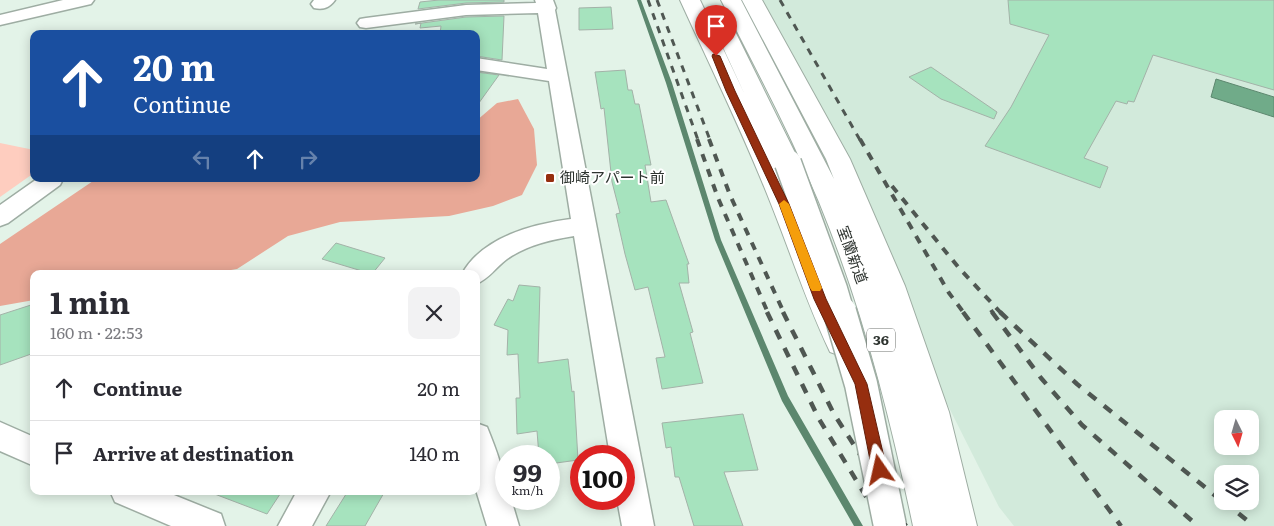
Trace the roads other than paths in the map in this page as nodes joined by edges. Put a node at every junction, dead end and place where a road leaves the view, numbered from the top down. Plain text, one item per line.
1 (85, 0) edge
2 (690, 0) edge
3 (710, 0) edge
4 (731, 0) edge
5 (752, 0) edge
6 (546, 3) edge
7 (0, 20) edge
8 (366, 23) dead end
9 (480, 65) edge
10 (558, 77) junction
11 (813, 161) junction
12 (48, 182) edge
13 (0, 218) edge
14 (585, 226) junction
15 (479, 270) edge
16 (861, 384) junction
17 (0, 436) edge
18 (30, 450) edge
19 (480, 450) edge
20 (135, 495) edge
21 (313, 495) edge
22 (209, 526) edge
23 (294, 526) edge
24 (503, 526) edge
25 (638, 526) edge
26 (890, 526) edge
27 (931, 526) edge
28 (959, 526) edge

1 - 7 street
2 - 16 highway
3 - 11 highway, 室蘭新道 / 36
4 - 11 highway, 室蘭新道 / 36
5 - 11 highway
6 - 8 street
6 - 10 street
9 - 10 street
10 - 14 street
11 - 16 highway, 室蘭新道 / 36, bridge
11 - 27 highway, 室蘭新道 / 36
11 - 28 highway
12 - 13 street
14 - 15 street
14 - 25 street
16 - 26 highway, 室蘭新道 / 36, bridge
17 - 18 street
19 - 24 street
20 - 22 street
21 - 23 street

